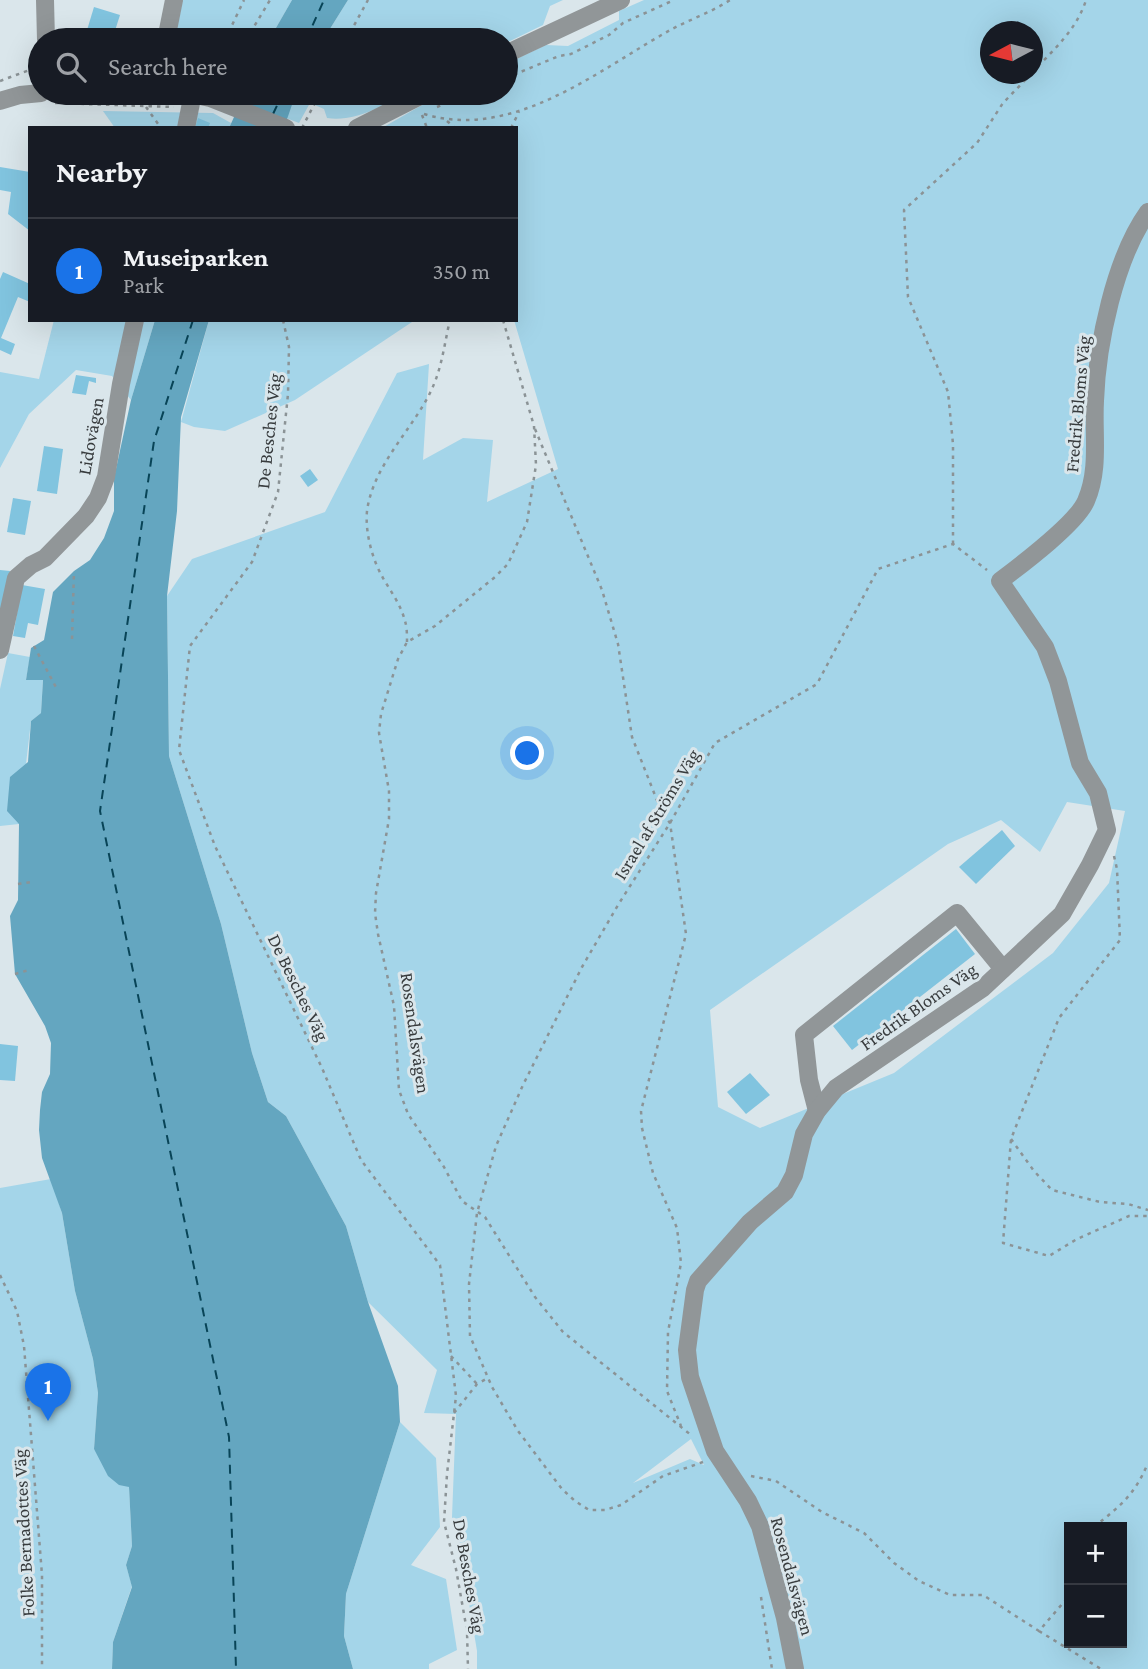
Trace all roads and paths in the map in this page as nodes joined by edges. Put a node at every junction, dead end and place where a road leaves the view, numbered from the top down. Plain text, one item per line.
1 (45, 0) edge
2 (174, 0) edge
3 (244, 0) edge
4 (270, 0) edge
5 (368, 0) edge
6 (621, 0) edge
7 (674, 0) edge
8 (730, 0) edge
9 (1086, 0) edge
10 (46, 28) edge
11 (168, 28) edge
12 (231, 28) edge
13 (253, 28) edge
14 (353, 28) edge
15 (518, 48) edge
16 (1043, 62) edge
17 (28, 70) edge
18 (518, 73) edge
19 (0, 81) edge
20 (1021, 84) edge
21 (28, 96) edge
22 (0, 102) edge
23 (123, 105) edge
24 (156, 105) edge
25 (189, 105) edge
26 (230, 105) edge
27 (314, 105) edge
28 (402, 105) edge
29 (441, 105) edge
30 (146, 107) junction
31 (519, 112) junction
32 (446, 121) junction
33 (160, 126) edge
34 (186, 126) edge
35 (281, 126) edge
36 (303, 126) edge
37 (361, 126) edge
38 (452, 126) edge
39 (512, 126) edge
40 (1148, 212) edge
41 (135, 322) edge
42 (283, 322) edge
43 (450, 322) edge
44 (504, 322) edge
45 (534, 426) junction
46 (953, 544) junction
47 (74, 571) dead end
48 (1000, 581) junction
49 (72, 639) dead end
50 (407, 642) junction
51 (34, 646) dead end
52 (0, 650) edge
53 (58, 691) dead end
54 (670, 823) junction
55 (1114, 856) dead end
56 (32, 882) dead end
57 (18, 884) dead end
58 (1003, 969) junction
59 (29, 970) dead end
60 (15, 974) dead end
61 (817, 1111) junction
62 (1012, 1139) junction
63 (1148, 1210) edge
64 (477, 1213) junction
65 (1148, 1216) edge
66 (0, 1275) edge
67 (451, 1356) junction
68 (488, 1378) junction
69 (477, 1384) junction
70 (454, 1413) junction
71 (682, 1427) junction
72 (691, 1438) dead end
73 (718, 1456) junction
74 (1148, 1463) edge
75 (729, 1473) junction
76 (1101, 1522) edge
77 (761, 1597) dead end
78 (1064, 1602) edge
79 (1039, 1631) junction
80 (42, 1669) edge
81 (468, 1669) edge
82 (772, 1669) edge
83 (795, 1669) edge
84 (1101, 1669) edge

1 - 10 street
2 - 11 street
3 - 12 path
4 - 13 path
5 - 14 path
6 - 15 street
7 - 18 path
8 - 31 path
9 - 16 path
17 - 19 path
20 - 46 path
21 - 22 street
23 - 30 path
24 - 30 path
25 - 34 street
26 - 35 street
27 - 36 path
28 - 37 street
29 - 32 path
30 - 33 path
31 - 32 path
31 - 39 path
32 - 38 path
40 - 48 street, Fredrik Bloms Väg
41 - 52 street, Lidovägen
42 - 67 path, De Besches Väg
43 - 50 path
44 - 45 path
45 - 50 path
45 - 54 path
46 - 48 path
46 - 54 path, Israel af Ströms Väg
47 - 49 path
48 - 58 street, Fredrik Bloms Väg
50 - 64 path, Rosendalsvägen
51 - 53 path
54 - 64 path, Israel af Ströms Väg
54 - 71 path
55 - 62 path
56 - 57 path
58 - 61 street, Fredrik Bloms Väg
58 - 61 street
59 - 60 path
61 - 73 street, Fredrik Bloms Väg
62 - 63 path
62 - 65 path
64 - 68 path
64 - 71 path, Rosendalsvägen
66 - 80 path, Folke Bernadottes Väg
67 - 69 path
67 - 70 path, De Besches Väg
68 - 69 path
68 - 73 path
69 - 70 path
70 - 81 path, De Besches Väg
71 - 72 path
71 - 73 path
73 - 75 street, Rosendalsvägen
74 - 76 path
75 - 79 path
75 - 83 street, Rosendalsvägen
77 - 82 path
78 - 79 path
79 - 84 path

